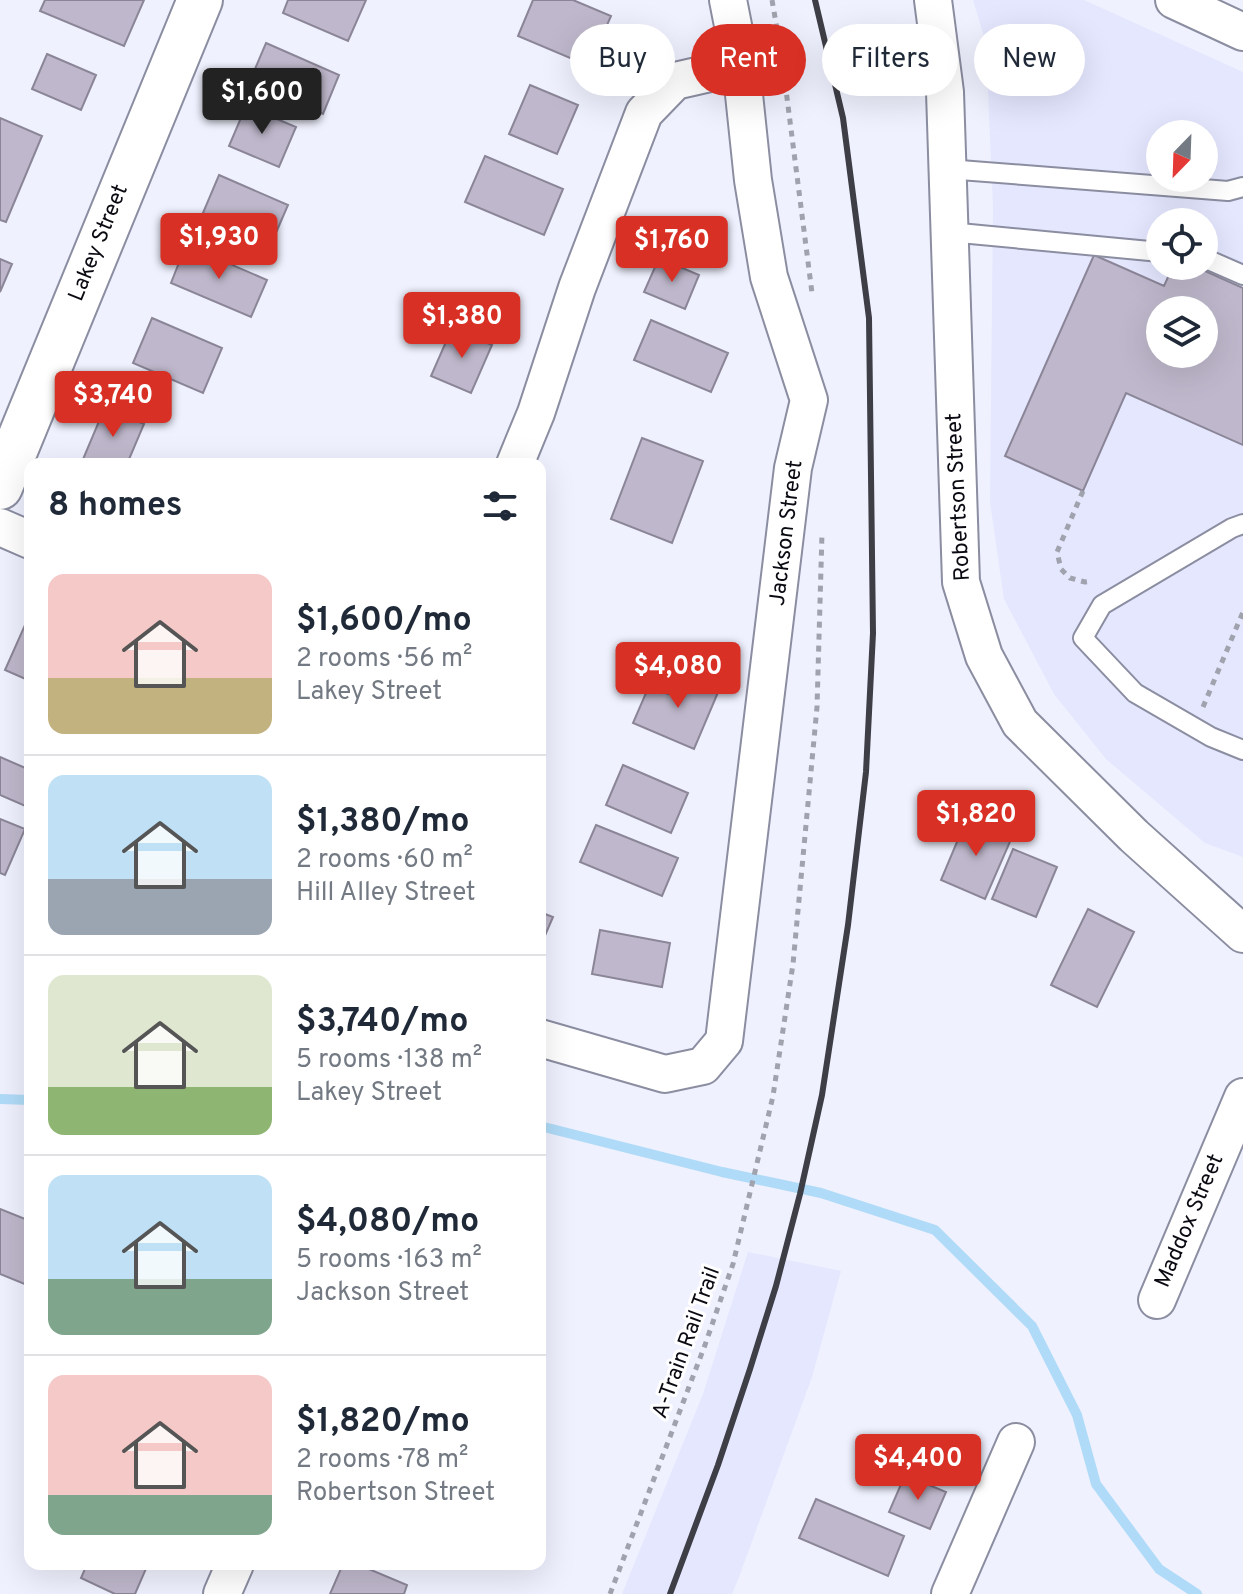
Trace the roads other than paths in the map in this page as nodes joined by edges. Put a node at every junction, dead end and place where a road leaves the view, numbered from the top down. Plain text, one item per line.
1 (200, 0) edge
2 (728, 0) edge
3 (933, 0) edge
4 (1174, 0) edge
5 (733, 24) edge
6 (1243, 32) edge
7 (691, 77) edge
8 (744, 96) edge
9 (947, 169) junction
10 (1243, 187) edge
11 (949, 232) junction
12 (1146, 251) edge
13 (1218, 264) edge
14 (1243, 275) edge
15 (517, 458) edge
16 (0, 487) edge
17 (1243, 524) edge
18 (0, 527) edge
19 (24, 537) edge
20 (1243, 750) edge
21 (1243, 934) edge
22 (546, 1040) edge
23 (1243, 1097) edge
24 (1157, 1300) dead end
25 (1016, 1442) dead end
26 (232, 1570) edge
27 (222, 1594) edge
28 (950, 1594) edge

1 - 16 street, Lakey Street
2 - 5 street, Jackson Street
3 - 9 street, Robertson Street
4 - 6 street
7 - 15 street
8 - 22 street, Jackson Street
9 - 10 lane
9 - 11 street, Robertson Street
11 - 12 lane
11 - 21 street, Robertson Street
13 - 14 lane
17 - 20 lane
18 - 19 street
23 - 24 street, Maddox Street
25 - 28 street
26 - 27 street

